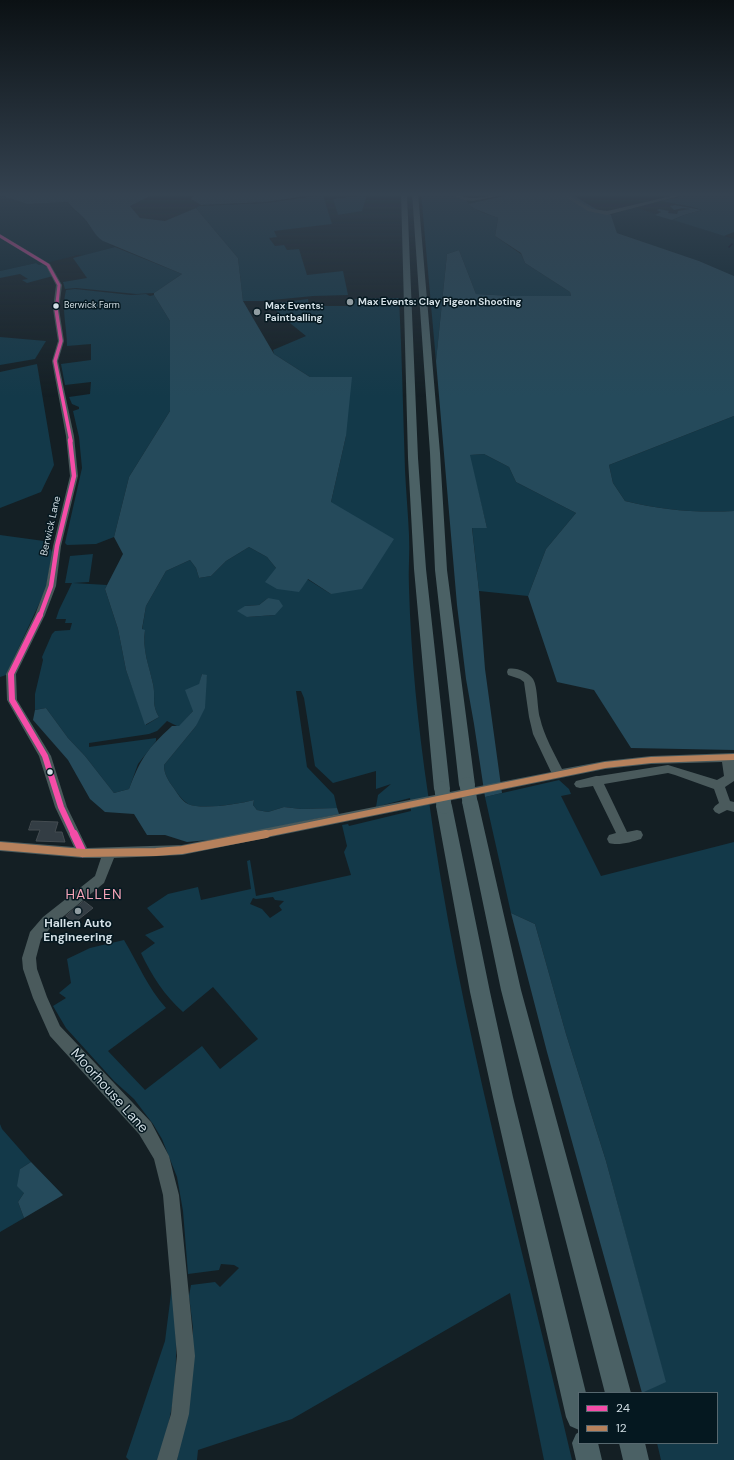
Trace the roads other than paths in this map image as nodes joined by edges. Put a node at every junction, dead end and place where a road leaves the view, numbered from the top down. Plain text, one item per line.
1 (42, 261) edge
2 (406, 261) edge
3 (420, 261) edge
4 (512, 672) dead end
5 (730, 757) edge
6 (558, 774) junction
7 (596, 780) junction
8 (580, 784) dead end
9 (718, 786) junction
10 (727, 807) edge
11 (637, 835) dead end
12 (0, 846) edge
13 (83, 853) junction
14 (109, 853) junction
15 (618, 1392) edge
16 (578, 1413) edge
17 (585, 1444) edge
18 (632, 1444) edge
19 (167, 1460) edge
20 (589, 1460) edge
21 (636, 1460) edge

1 - 13 street, Berwick Lane
2 - 16 highway
3 - 15 highway
4 - 6 street
5 - 6 street
5 - 9 street
6 - 14 street
7 - 8 street
7 - 9 street
7 - 11 street
9 - 10 street
12 - 13 street
13 - 14 street
14 - 19 street, Moorhouse Lane
17 - 20 highway
18 - 21 highway

